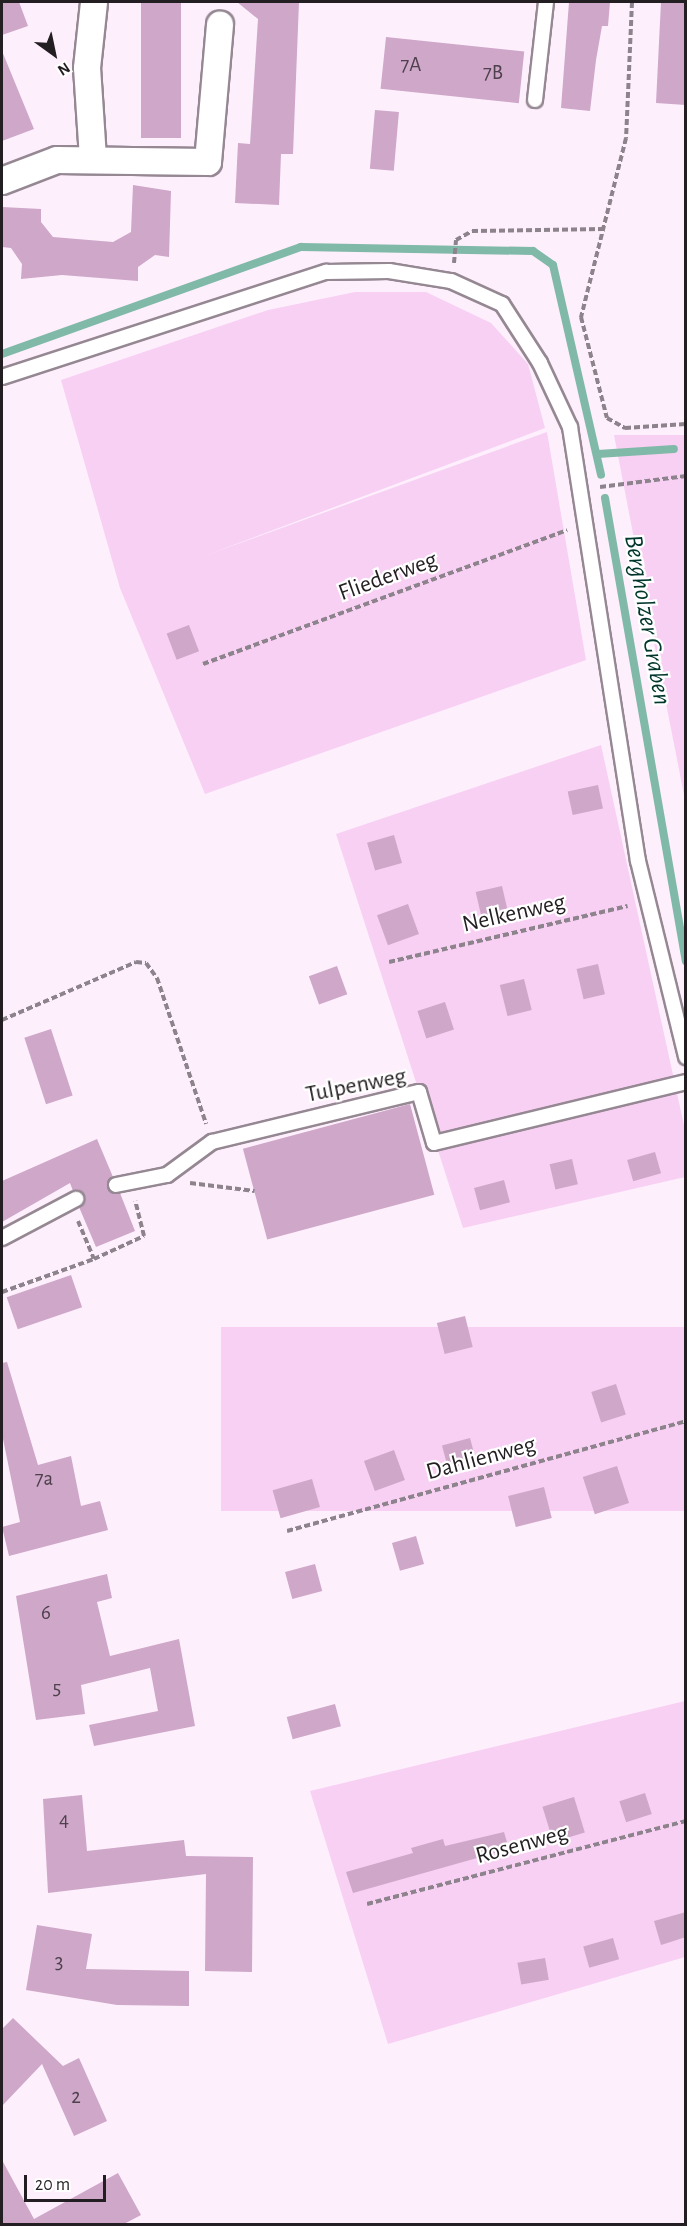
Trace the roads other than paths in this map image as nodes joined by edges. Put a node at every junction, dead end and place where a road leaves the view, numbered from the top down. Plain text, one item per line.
1 (94, 2) edge
2 (546, 2) edge
3 (220, 24) dead end
4 (535, 100) dead end
5 (93, 158) junction
6 (2, 181) edge
7 (2, 377) edge
8 (686, 1057) edge
9 (686, 1082) edge
10 (123, 1184) road end
11 (73, 1201) road end
12 (2, 1238) edge

1 - 5 street
2 - 4 lane
3 - 5 street
5 - 6 street
7 - 8 lane
9 - 10 lane, Tulpenweg
11 - 12 lane

